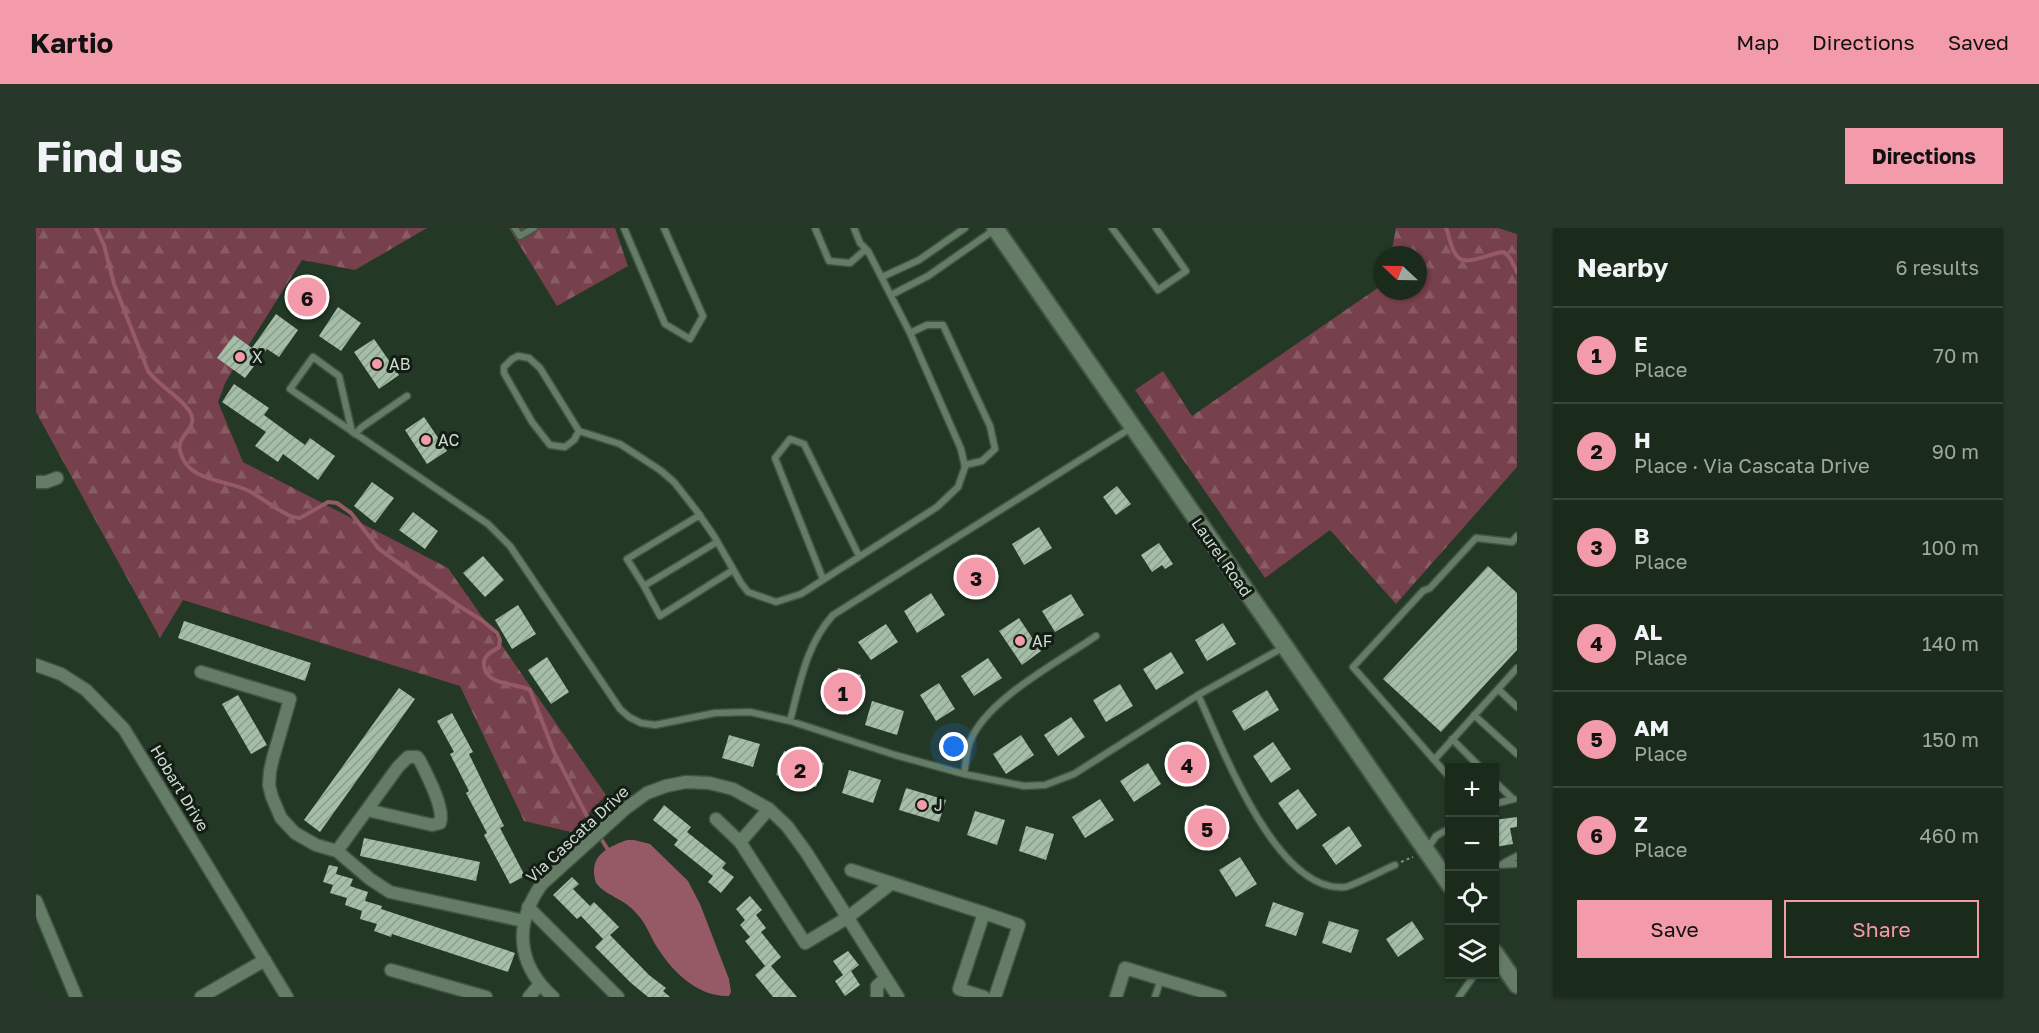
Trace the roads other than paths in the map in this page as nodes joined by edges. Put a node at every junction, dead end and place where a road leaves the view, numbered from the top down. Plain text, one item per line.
1 (515, 228) edge
2 (534, 228) edge
3 (624, 228) edge
4 (664, 228) edge
5 (815, 228) edge
6 (854, 228) edge
7 (965, 228) edge
8 (996, 228) edge
9 (1112, 228) edge
10 (1156, 228) edge
11 (866, 249) junction
12 (882, 277) junction
13 (891, 295) junction
14 (910, 333) junction
15 (407, 396) dead end
16 (1132, 428) junction
17 (579, 430) junction
18 (353, 433) junction
19 (965, 465) junction
20 (57, 478) dead end
21 (36, 482) edge
22 (700, 515) junction
23 (1517, 536) edge
24 (717, 542) junction
25 (859, 556) junction
26 (733, 570) junction
27 (823, 579) junction
28 (644, 586) junction
29 (1096, 636) dead end
30 (1284, 646) junction
31 (36, 665) edge
32 (1517, 668) edge
33 (201, 672) dead end
34 (1498, 689) junction
35 (1198, 695) junction
36 (1517, 707) edge
37 (1474, 715) junction
38 (790, 720) junction
39 (1452, 739) junction
40 (1517, 754) edge
41 (1434, 760) junction
42 (1476, 763) edge
43 (1445, 773) edge
44 (964, 774) junction
45 (1499, 785) edge
46 (1516, 800) edge
47 (1499, 803) edge
48 (769, 809) junction
49 (367, 810) junction
50 (716, 819) dead end
51 (1445, 831) edge
52 (740, 842) junction
53 (337, 851) junction
54 (1426, 851) junction
55 (1517, 856) edge
56 (1517, 864) edge
57 (1395, 865) road end
58 (1499, 865) edge
59 (1499, 866) edge
60 (851, 870) dead end
61 (1445, 879) edge
62 (892, 883) junction
63 (36, 901) edge
64 (528, 907) junction
65 (984, 913) junction
66 (847, 918) junction
67 (524, 921) junction
68 (1499, 959) edge
69 (265, 960) junction
70 (391, 970) dead end
71 (886, 978) junction
72 (1161, 979) junction
73 (1472, 979) edge
74 (540, 984) junction
75 (1517, 985) edge
76 (76, 997) edge
77 (201, 997) edge
78 (287, 997) edge
79 (486, 997) edge
80 (529, 997) edge
81 (553, 997) edge
82 (618, 997) edge
83 (877, 997) edge
84 (898, 997) edge
85 (984, 997) edge
86 (995, 997) edge
87 (1116, 997) edge
88 (1155, 997) edge
89 (1220, 997) edge
90 (1459, 997) edge

1 - 2 lane
3 - 4 lane
5 - 11 lane
6 - 11 lane
7 - 12 lane
8 - 13 lane
8 - 16 main road, Laurel Road
9 - 10 lane
11 - 12 lane
12 - 13 lane
13 - 14 lane
14 - 19 lane
14 - 19 lane
15 - 18 lane
16 - 30 main road, Laurel Road
16 - 38 lane
17 - 17 lane
17 - 22 lane
18 - 18 lane
18 - 38 lane
19 - 25 lane
20 - 21 street
22 - 24 lane
22 - 28 lane
23 - 41 lane
24 - 26 lane
24 - 28 lane
25 - 27 lane
25 - 27 lane
26 - 27 lane
26 - 28 lane
29 - 44 lane
30 - 35 lane
30 - 54 main road, Laurel Road
31 - 69 street, Hobart Drive
32 - 34 lane
33 - 53 street
34 - 36 lane
34 - 37 lane
35 - 44 lane
35 - 57 lane
37 - 39 lane
37 - 40 lane
38 - 44 lane
39 - 41 lane
39 - 42 lane
41 - 43 lane
45 - 46 lane
46 - 47 lane
48 - 52 street
48 - 64 street, Via Cascata Drive
48 - 66 street, Via Cascata Drive
49 - 49 street
49 - 53 street
50 - 52 street
51 - 54 lane
52 - 66 street
53 - 67 street
54 - 61 main road, Laurel Road
55 - 58 lane
56 - 59 lane
60 - 62 street
62 - 65 street
62 - 66 street
63 - 76 street
64 - 67 street, Via Cascata Drive
64 - 82 street
65 - 85 street
65 - 86 street
66 - 71 street, Via Cascata Drive
67 - 74 street, Via Cascata Drive
68 - 75 main road
69 - 77 street
69 - 78 street, Hobart Drive
70 - 79 street
71 - 83 street
71 - 84 street, Via Cascata Drive
72 - 87 street
72 - 88 lane
72 - 89 street
73 - 90 lane
74 - 80 street
74 - 81 street, Via Cascata Drive

